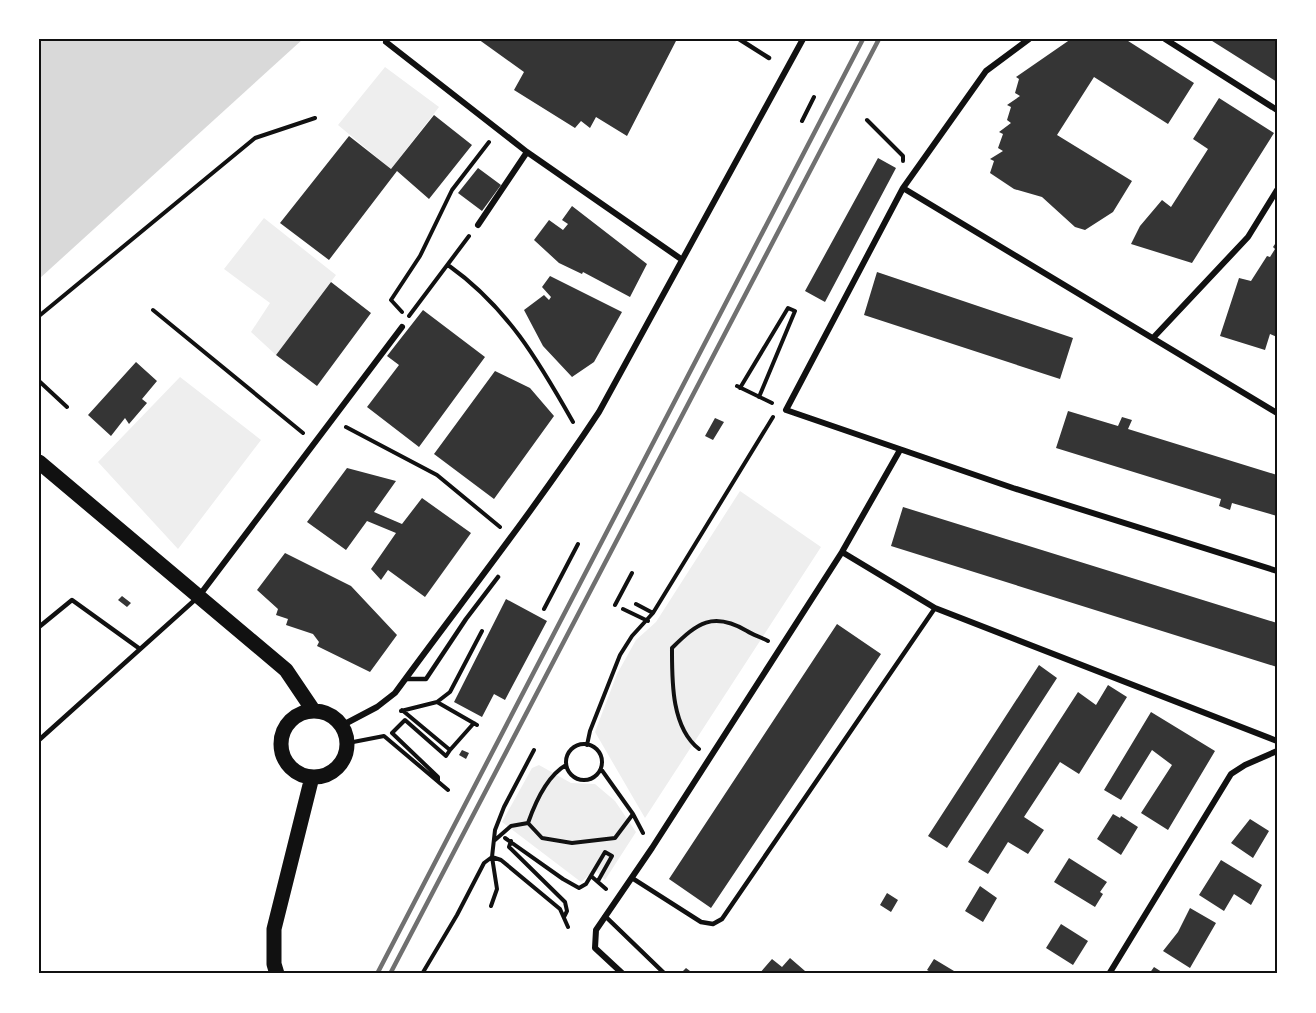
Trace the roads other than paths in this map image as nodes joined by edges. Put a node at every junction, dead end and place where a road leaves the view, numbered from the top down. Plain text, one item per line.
1 (739, 39) edge
2 (802, 39) edge
3 (1029, 39) edge
4 (1165, 39) edge
5 (386, 42) dead end
6 (769, 58) dead end
7 (1277, 110) edge
8 (527, 152) junction
9 (903, 188) junction
10 (1277, 190) edge
11 (478, 225) road end
12 (681, 259) junction
13 (402, 327) dead end
14 (1153, 339) junction
15 (1277, 413) edge
16 (900, 450) junction
17 (39, 462) edge
18 (842, 552) junction
19 (1277, 571) edge
20 (498, 577) dead end
21 (199, 596) junction
22 (935, 608) junction
23 (39, 627) edge
24 (140, 650) junction
25 (405, 679) junction
26 (314, 710) junction
27 (341, 726) junction
28 (39, 741) edge
29 (1277, 741) edge
30 (1277, 751) edge
31 (312, 777) junction
32 (632, 878) junction
33 (605, 916) junction
34 (277, 974) edge
35 (623, 974) edge
36 (665, 974) edge
37 (1109, 974) edge

1 - 6 lane
2 - 12 street
3 - 9 street
4 - 7 street
5 - 8 street
8 - 11 street
8 - 12 street
9 - 14 street
9 - 16 street
10 - 14 street
12 - 25 street
13 - 21 street
14 - 15 street
16 - 18 street
16 - 19 street
17 - 21 main road
18 - 22 street
18 - 32 street
20 - 25 lane
21 - 24 lane
21 - 26 main road
22 - 29 street
22 - 32 lane
23 - 24 lane
24 - 28 lane
25 - 27 street
26 - 27 main road
26 - 31 main road
27 - 31 main road
30 - 37 street
31 - 34 main road
32 - 33 street
33 - 35 street
33 - 36 lane

